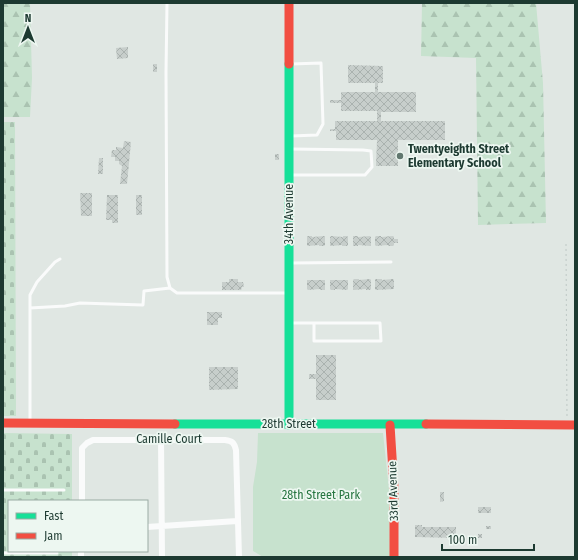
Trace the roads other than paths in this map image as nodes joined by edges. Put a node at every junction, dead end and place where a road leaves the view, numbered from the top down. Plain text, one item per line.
1 (167, 3) edge
2 (289, 3) edge
3 (289, 64) junction
4 (289, 136) junction
5 (289, 149) junction
6 (289, 175) junction
7 (60, 259) dead end
8 (391, 262) dead end
9 (289, 263) junction
10 (170, 288) junction
11 (289, 293) junction
12 (30, 308) junction
13 (289, 323) junction
14 (314, 323) junction
15 (3, 423) edge
16 (30, 423) junction
17 (289, 424) junction
18 (390, 425) junction
19 (571, 425) edge
20 (161, 439) junction
21 (3, 490) edge
22 (64, 490) dead end
23 (82, 500) edge
24 (237, 521) junction
25 (162, 526) junction
26 (148, 527) edge
27 (3, 553) edge
28 (57, 553) dead end
29 (162, 557) edge
30 (239, 557) edge
31 (394, 557) edge

1 - 10 lane
2 - 3 main road, 34th Avenue
3 - 4 main road, 34th Avenue
3 - 4 lane
4 - 5 main road, 34th Avenue
5 - 6 main road, 34th Avenue
5 - 6 lane
6 - 9 main road, 34th Avenue
7 - 12 lane
8 - 9 lane
9 - 11 main road, 34th Avenue
10 - 11 lane
10 - 12 lane
11 - 13 main road, 34th Avenue
12 - 16 lane
13 - 14 lane
13 - 17 main road, 34th Avenue
14 - 14 lane
15 - 16 main road, 28th Street
16 - 17 main road, 28th Street
17 - 18 main road, 28th Street
18 - 19 main road, 28th Street
18 - 31 main road, 33rd Avenue
20 - 23 street, Camille Court
20 - 24 street, Camille Court
20 - 25 street
21 - 22 lane
24 - 25 street
24 - 30 street, Camille Court
25 - 26 street
25 - 29 street
27 - 28 lane

